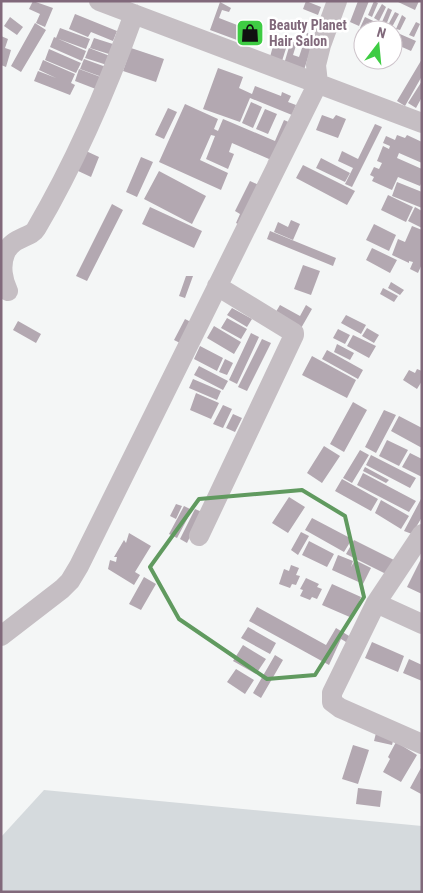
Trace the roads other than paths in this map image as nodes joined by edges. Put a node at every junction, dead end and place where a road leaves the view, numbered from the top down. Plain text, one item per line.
1 (99, 1) edge
2 (337, 1) edge
3 (134, 14) junction
4 (318, 83) junction
5 (422, 123) edge
6 (217, 286) junction
7 (8, 291) dead end
8 (199, 536) dead end
9 (421, 539) edge
10 (376, 603) junction
11 (422, 624) edge
12 (1, 636) edge
13 (422, 744) edge

1 - 3 street
2 - 4 street
3 - 4 street
3 - 7 street
4 - 5 street
4 - 6 street
6 - 8 street
6 - 12 street
9 - 10 street
10 - 11 street
10 - 13 street

